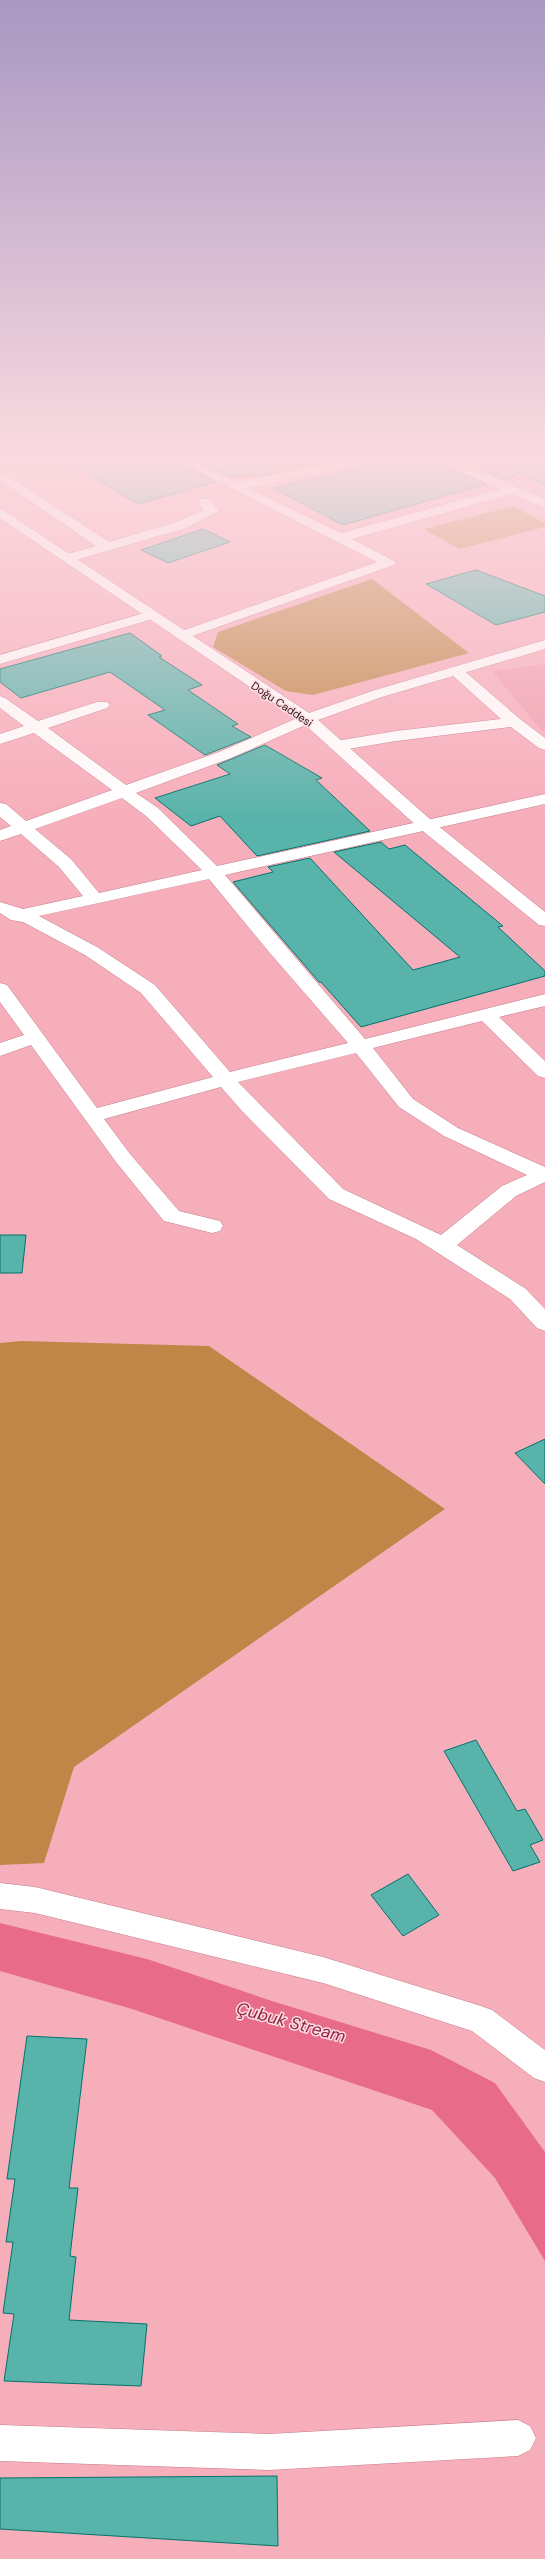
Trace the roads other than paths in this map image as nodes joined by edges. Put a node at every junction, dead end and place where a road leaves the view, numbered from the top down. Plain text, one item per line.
1 (101, 580) edge
2 (337, 580) edge
3 (151, 615) junction
4 (181, 636) junction
5 (545, 644) edge
6 (0, 660) edge
7 (456, 671) junction
8 (0, 701) edge
9 (102, 705) dead end
10 (306, 719) junction
11 (514, 722) junction
12 (35, 727) junction
13 (0, 739) edge
14 (545, 745) edge
15 (336, 746) junction
16 (120, 791) junction
17 (545, 799) edge
18 (0, 808) edge
19 (425, 824) junction
20 (24, 828) junction
21 (0, 836) edge
22 (213, 872) junction
23 (94, 898) junction
24 (0, 906) edge
25 (21, 915) junction
26 (0, 920) edge
27 (545, 921) edge
28 (0, 989) edge
29 (545, 1000) edge
30 (486, 1016) junction
31 (36, 1037) junction
32 (361, 1047) junction
33 (0, 1050) edge
34 (545, 1072) edge
35 (226, 1079) junction
36 (92, 1116) junction
37 (545, 1175) edge
38 (212, 1226) dead end
39 (442, 1246) junction
40 (545, 1323) edge
41 (0, 1896) edge
42 (545, 2068) edge
43 (518, 2438) dead end
44 (0, 2443) edge

1 - 3 street, Doğu Caddesi
2 - 4 street
3 - 4 street, Doğu Caddesi
3 - 6 street
4 - 10 street, Doğu Caddesi
5 - 7 street
7 - 10 street
7 - 11 street
8 - 12 street
9 - 12 street
10 - 15 street, Doğu Caddesi
10 - 16 street
11 - 14 street
11 - 15 street
12 - 13 street
12 - 16 street
15 - 19 street, Doğu Caddesi
16 - 20 street
16 - 22 street
17 - 19 street
18 - 20 street
19 - 22 street
19 - 27 street, Doğu Caddesi
20 - 21 street
20 - 23 street
22 - 23 street
22 - 32 street
23 - 25 street
24 - 25 street
25 - 26 street
25 - 35 street
28 - 31 street
29 - 30 street
30 - 32 street
30 - 34 street
31 - 33 street
31 - 36 street
32 - 35 street
32 - 37 street
35 - 36 street
35 - 39 street
36 - 38 street
37 - 39 street
39 - 40 street
41 - 42 street
43 - 44 street

